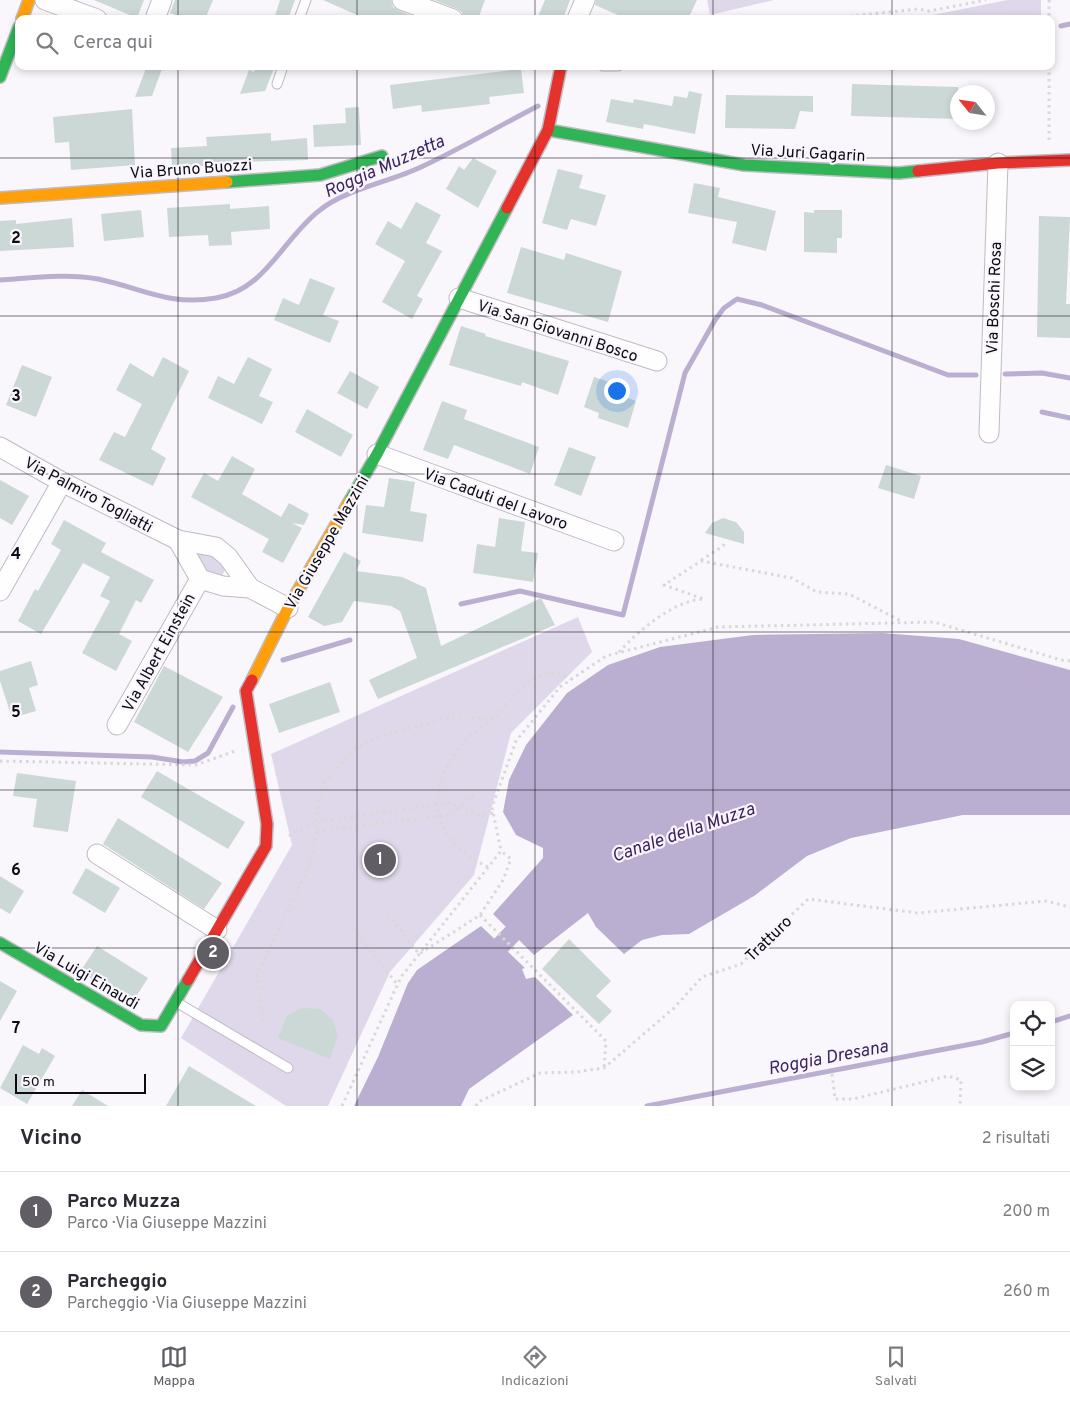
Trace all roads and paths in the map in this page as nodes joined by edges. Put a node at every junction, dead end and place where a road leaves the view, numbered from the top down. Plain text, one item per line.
1 (29, 0) edge
2 (45, 0) edge
3 (162, 0) edge
4 (306, 0) edge
5 (402, 0) edge
6 (585, 0) edge
7 (986, 0) edge
8 (1049, 0) edge
9 (23, 15) edge
10 (86, 15) edge
11 (156, 15) edge
12 (300, 15) edge
13 (442, 15) edge
14 (579, 15) edge
15 (862, 15) edge
16 (1049, 15) edge
17 (15, 32) edge
18 (6, 44) edge
19 (282, 70) edge
20 (560, 70) edge
21 (1049, 70) edge
22 (0, 77) edge
23 (277, 84) dead end
24 (548, 130) junction
25 (382, 156) dead end
26 (1070, 160) edge
27 (1050, 161) junction
28 (998, 163) junction
29 (0, 198) edge
30 (459, 298) junction
31 (657, 361) dead end
32 (989, 433) dead end
33 (0, 447) edge
34 (377, 454) junction
35 (62, 482) junction
36 (178, 540) junction
37 (614, 541) dead end
38 (725, 542) dead end
39 (701, 561) junction
40 (235, 566) junction
41 (200, 579) junction
42 (222, 586) junction
43 (250, 588) junction
44 (0, 591) edge
45 (288, 608) junction
46 (903, 623) junction
47 (619, 652) junction
48 (1070, 661) edge
49 (571, 679) junction
50 (495, 718) junction
51 (117, 725) dead end
52 (254, 743) junction
53 (0, 760) edge
54 (475, 796) dead end
55 (436, 805) junction
56 (461, 806) junction
57 (493, 813) junction
58 (438, 816) junction
59 (315, 822) junction
60 (317, 831) junction
61 (285, 838) dead end
62 (500, 851) junction
63 (97, 854) dead end
64 (488, 867) junction
65 (1070, 907) edge
66 (388, 914) dead end
67 (480, 914) junction
68 (217, 930) junction
69 (358, 935) dead end
70 (0, 943) edge
71 (419, 954) junction
72 (397, 984) junction
73 (175, 1001) junction
74 (263, 1022) dead end
75 (161, 1026) joint
76 (288, 1068) dead end
77 (604, 1068) junction
78 (832, 1074) dead end
79 (342, 1106) edge
80 (476, 1106) edge
81 (960, 1106) edge

1 - 9 street
2 - 10 street
3 - 11 street
4 - 12 lane
5 - 13 street
6 - 14 street
7 - 15 path
8 - 16 path
17 - 18 street
18 - 22 street
19 - 23 lane
20 - 24 street, Via Giuseppe Mazzini
21 - 27 path
24 - 28 street, Via Juri Gagarin
24 - 30 street, Via Giuseppe Mazzini
25 - 29 street, Via Bruno Buozzi
26 - 27 street, Via Juri Gagarin
27 - 28 street, Via Juri Gagarin
28 - 32 street, Via Boschi Rosa
30 - 31 street, Via San Giovanni Bosco
30 - 34 street, Via Giuseppe Mazzini
33 - 35 street, Via Palmiro Togliatti
34 - 37 street, Via Caduti del Lavoro
34 - 45 street, Via Giuseppe Mazzini
35 - 36 street, Via Palmiro Togliatti
35 - 44 street
36 - 40 street, Via Palmiro Togliatti
36 - 41 street
38 - 39 path
39 - 46 path
39 - 47 path
40 - 42 street
40 - 43 street, Via Palmiro Togliatti
41 - 42 street, Via Palmiro Togliatti
41 - 51 street, Via Albert Einstein
42 - 43 street, Via Palmiro Togliatti
43 - 45 street, Via Palmiro Togliatti
45 - 52 street, Via Giuseppe Mazzini
46 - 47 path
46 - 48 path
47 - 49 path
49 - 50 path
49 - 57 path
50 - 55 path
50 - 59 path
52 - 53 path
52 - 68 street, Via Giuseppe Mazzini
54 - 56 path
55 - 56 path
55 - 58 path
55 - 59 path
56 - 57 path
56 - 58 path
57 - 62 path
58 - 60 path
58 - 64 path
59 - 60 path
59 - 61 path
60 - 74 path
62 - 64 path
62 - 67 path
63 - 68 street
64 - 71 path
65 - 77 path, Tratturo
66 - 71 path
67 - 71 path
67 - 77 path
68 - 73 street, Via Giuseppe Mazzini
69 - 72 path
70 - 75 street, Via Luigi Einaudi
71 - 72 path
72 - 79 path
73 - 75 street, Via Giuseppe Mazzini
73 - 76 lane
77 - 80 path
78 - 81 path

